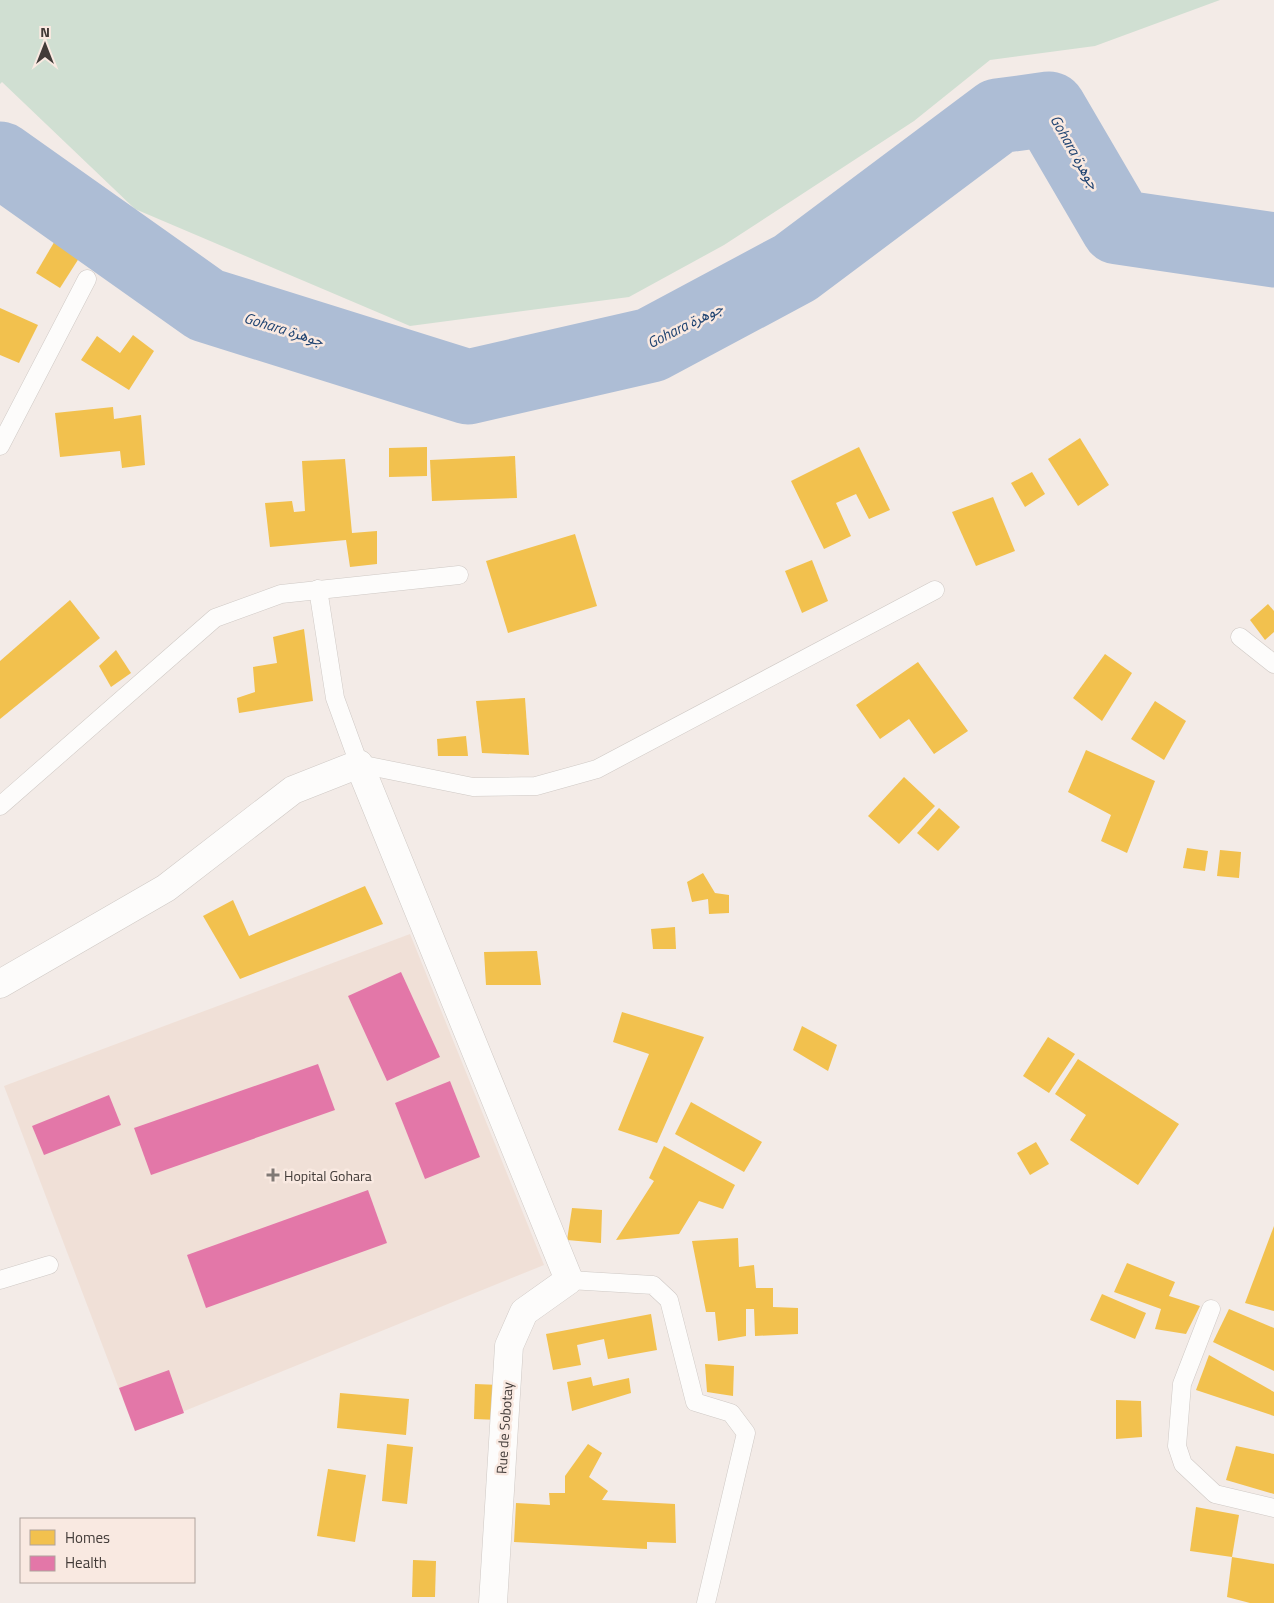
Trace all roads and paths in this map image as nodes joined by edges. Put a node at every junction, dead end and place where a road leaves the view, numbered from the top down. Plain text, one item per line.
1 (87, 279) dead end
2 (0, 446) edge
3 (459, 575) dead end
4 (318, 589) junction
5 (935, 590) dead end
6 (1240, 637) dead end
7 (1274, 664) edge
8 (359, 764) junction
9 (0, 806) edge
10 (0, 984) edge
11 (49, 1265) dead end
12 (0, 1280) edge
13 (570, 1280) junction
14 (1211, 1309) dead end
15 (1274, 1508) edge
16 (493, 1603) edge
17 (706, 1603) edge

1 - 2 lane
3 - 4 lane
4 - 8 lane
4 - 9 lane
5 - 8 lane
6 - 7 lane
8 - 10 street
8 - 13 street
11 - 12 lane
13 - 16 street, Rue de Sobotay
13 - 17 lane
14 - 15 lane

